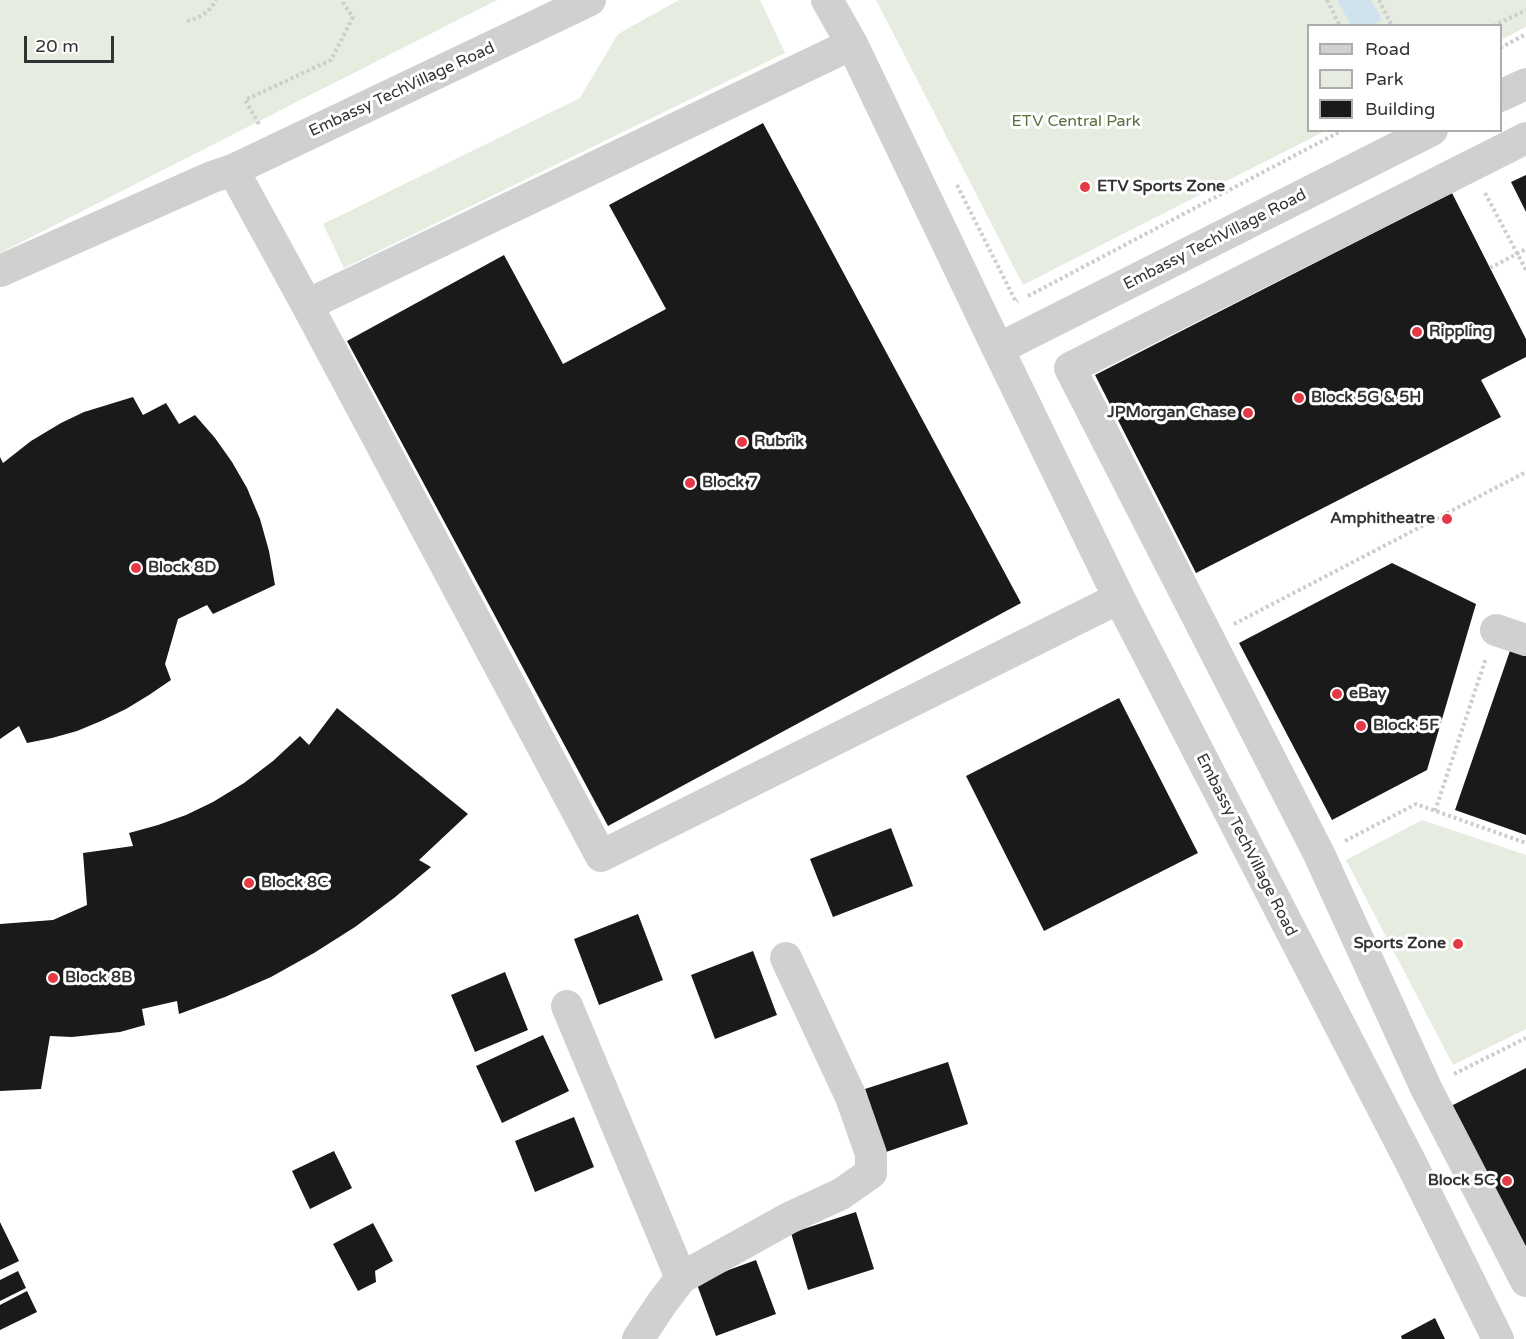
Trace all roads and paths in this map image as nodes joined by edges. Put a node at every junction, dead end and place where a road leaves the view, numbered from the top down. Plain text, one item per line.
1 (216, 0) edge
2 (341, 0) edge
3 (590, 0) edge
4 (827, 0) edge
5 (1327, 0) edge
6 (1379, 0) edge
7 (1526, 10) edge
8 (187, 21) dead end
9 (1339, 24) edge
10 (1391, 24) edge
11 (1497, 24) edge
12 (1526, 34) edge
13 (852, 44) junction
14 (1502, 47) edge
15 (1526, 84) edge
16 (1502, 95) edge
17 (1332, 132) edge
18 (1340, 132) edge
19 (1428, 132) edge
20 (1331, 137) junction
21 (1526, 138) edge
22 (274, 151) junction
23 (1471, 166) junction
24 (223, 174) junction
25 (953, 177) dead end
26 (1526, 249) edge
27 (1490, 268) dead end
28 (1526, 270) edge
29 (0, 271) edge
30 (0, 292) edge
31 (307, 305) junction
32 (998, 348) junction
33 (1526, 472) edge
34 (1119, 598) junction
35 (1496, 630) joint
36 (1208, 638) junction
37 (1526, 640) edge
38 (1435, 811) junction
39 (1526, 843) edge
40 (1319, 854) junction
41 (786, 958) dead end
42 (567, 1006) dead end
43 (1526, 1038) edge
44 (1426, 1088) junction
45 (681, 1278) junction
46 (1526, 1281) edge
47 (639, 1339) edge
48 (1498, 1339) edge

1 - 8 path
2 - 22 path
3 - 22 street, Embassy TechVillage Road
4 - 13 street, Embassy TechVillage Road
5 - 9 path
6 - 10 path
7 - 11 path
12 - 14 path
13 - 31 street
13 - 32 street, Embassy TechVillage Road
15 - 16 street
17 - 20 path
18 - 20 path
19 - 32 street, Embassy TechVillage Road
20 - 25 path
21 - 23 street
22 - 24 street, Embassy TechVillage Road
23 - 28 path
23 - 36 street
24 - 29 street, Embassy TechVillage Road
24 - 30 street, Embassy TechVillage Road
24 - 31 street
26 - 27 path
31 - 34 street
32 - 34 street, Embassy TechVillage Road
33 - 36 path
34 - 48 street, Embassy TechVillage Road
35 - 37 street
35 - 38 path
36 - 40 street
38 - 39 path
38 - 40 path
40 - 44 street
41 - 45 street
42 - 45 street
43 - 44 path
44 - 46 street
45 - 47 street

